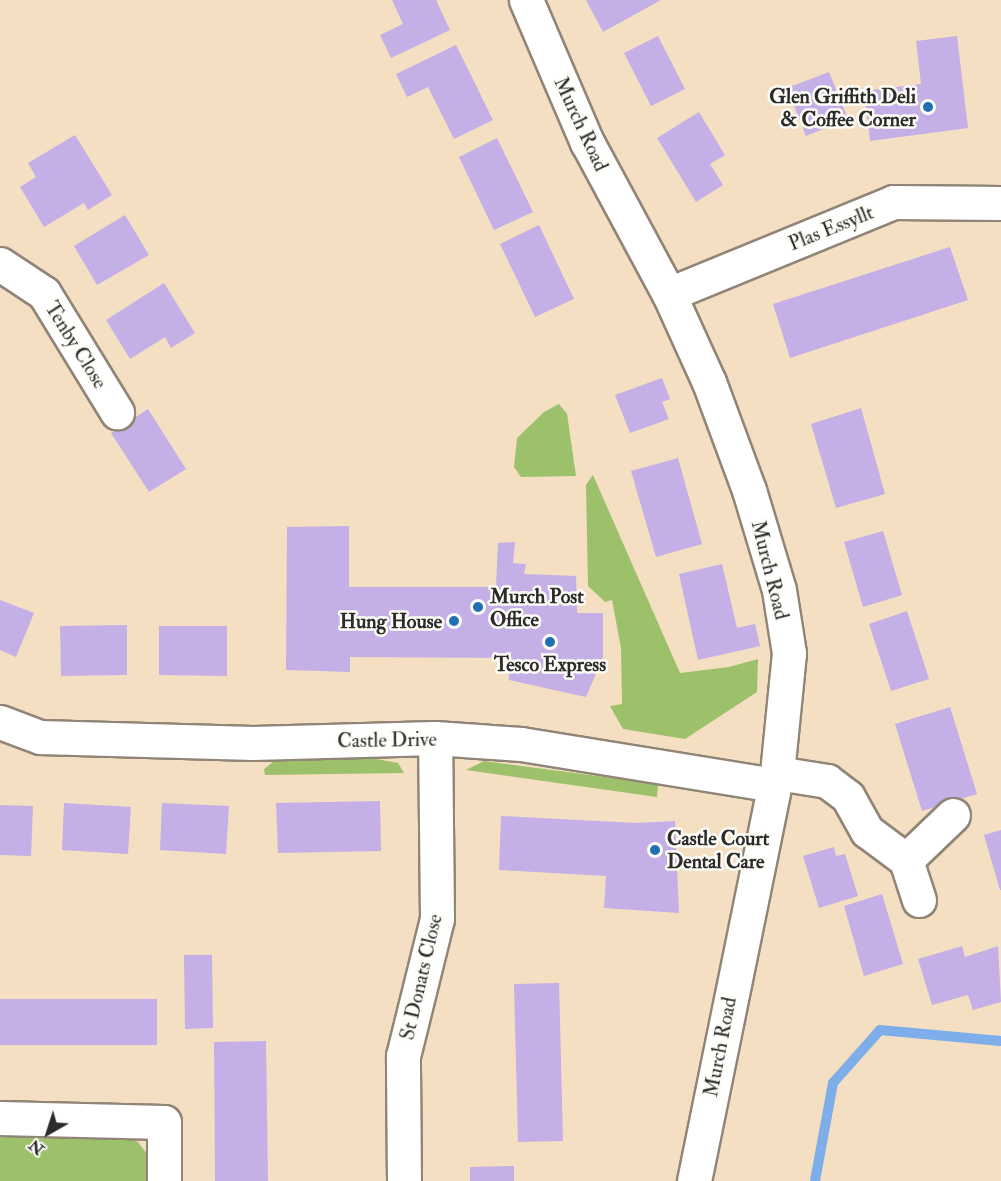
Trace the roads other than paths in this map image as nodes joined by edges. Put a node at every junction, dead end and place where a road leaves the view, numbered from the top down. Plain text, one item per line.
1 (526, 0) edge
2 (1001, 203) edge
3 (0, 264) edge
4 (669, 294) junction
5 (117, 411) dead end
6 (0, 722) edge
7 (435, 738) junction
8 (775, 779) junction
9 (953, 815) dead end
10 (906, 860) junction
11 (919, 900) dead end
12 (0, 1118) edge
13 (164, 1181) edge
14 (404, 1181) edge
15 (694, 1181) edge

1 - 4 street, Murch Road
2 - 4 street, Plas Essyllt
3 - 5 street, Tenby Close
4 - 8 street, Murch Road
6 - 7 street, Castle Drive
7 - 8 street, Castle Drive
7 - 14 street, St Donats Close
8 - 10 street, Castle Drive
8 - 15 street, Murch Road
9 - 10 street
10 - 11 street
12 - 13 street

